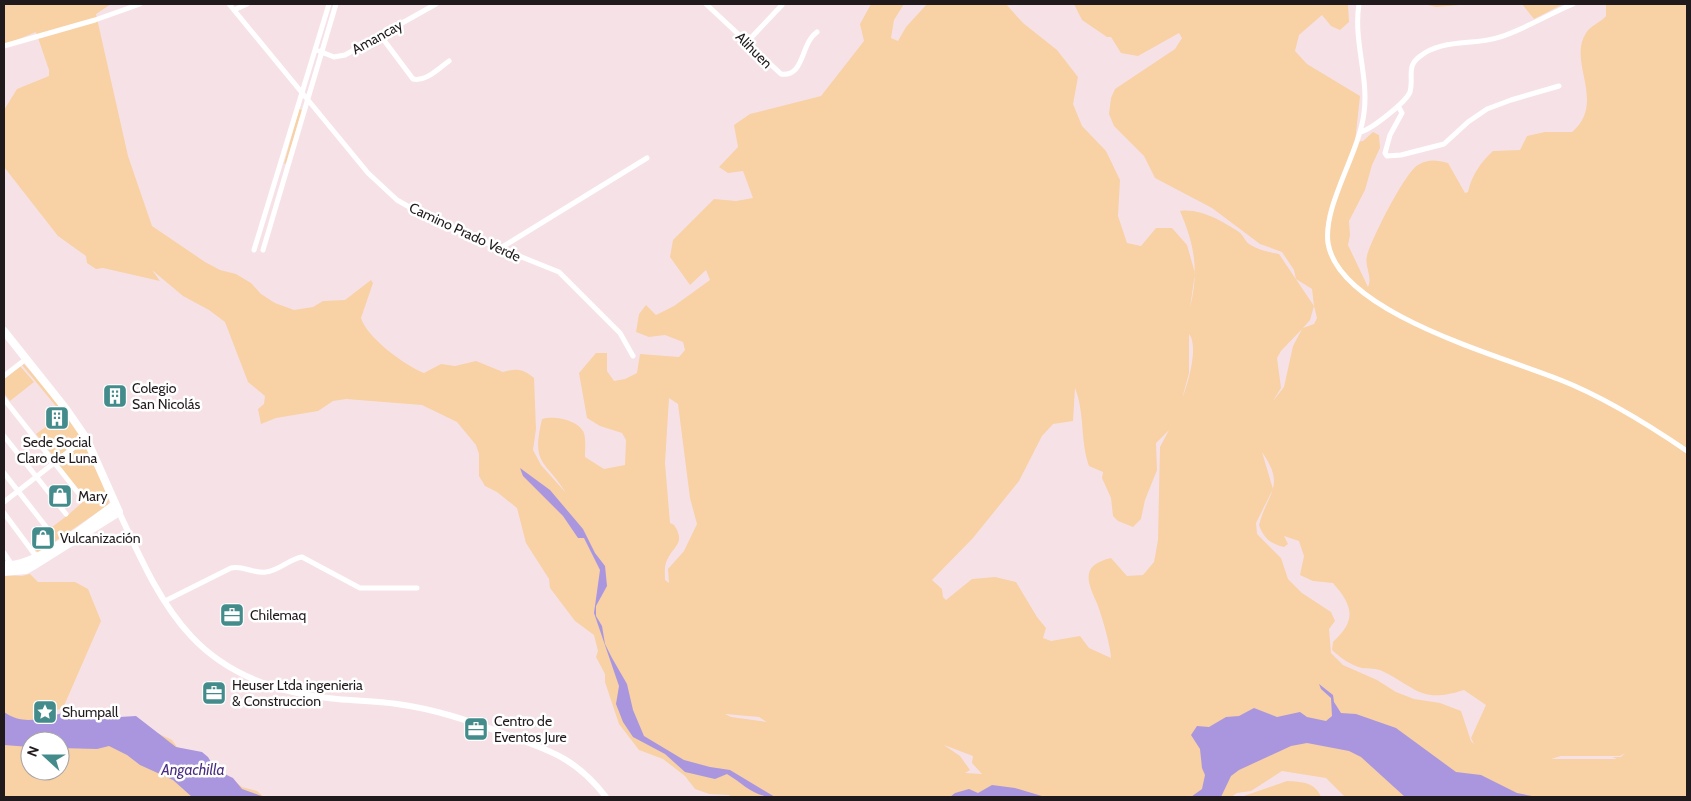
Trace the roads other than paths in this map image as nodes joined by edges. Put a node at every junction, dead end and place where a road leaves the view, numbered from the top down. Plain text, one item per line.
1 (140, 4) edge
2 (229, 4) edge
3 (247, 4) edge
4 (329, 4) edge
5 (336, 4) edge
6 (436, 4) edge
7 (706, 4) edge
8 (782, 4) edge
9 (1358, 4) edge
10 (1573, 4) edge
11 (234, 10) junction
12 (817, 32) dead end
13 (380, 35) junction
14 (747, 42) junction
15 (4, 46) edge
16 (315, 50) junction
17 (322, 52) junction
18 (449, 61) dead end
19 (294, 80) junction
20 (306, 81) junction
21 (1560, 86) dead end
22 (302, 91) junction
23 (308, 98) junction
24 (1398, 106) junction
25 (318, 111) junction
26 (302, 119) junction
27 (1360, 132) junction
28 (647, 158) dead end
29 (280, 165) junction
30 (288, 168) junction
31 (499, 248) junction
32 (254, 250) dead end
33 (263, 250) dead end
34 (4, 331) edge
35 (633, 356) dead end
36 (26, 358) junction
37 (4, 376) edge
38 (4, 399) edge
39 (9, 406) junction
40 (4, 410) edge
41 (4, 436) edge
42 (86, 438) junction
43 (1687, 451) edge
44 (55, 462) junction
45 (4, 473) edge
46 (36, 477) junction
47 (18, 491) junction
48 (83, 498) dead end
49 (4, 502) edge
50 (114, 505) junction
51 (119, 512) junction
52 (4, 513) edge
53 (66, 514) dead end
54 (48, 528) dead end
55 (4, 553) edge
56 (39, 559) junction
57 (4, 565) edge
58 (12, 566) junction
59 (4, 572) edge
60 (417, 588) dead end
61 (165, 601) junction
62 (606, 797) edge

1 - 15 street
2 - 11 street, Camino Prado Verde
3 - 11 street
4 - 16 street
5 - 17 street
6 - 13 street, Amancay
7 - 14 street, Alihuen
8 - 14 street
9 - 27 street
10 - 24 street
11 - 19 street, Camino Prado Verde
12 - 14 street, Alihuen
13 - 17 street, Amancay
13 - 18 street
16 - 17 street, Amancay
16 - 20 street
17 - 23 street
19 - 20 street
19 - 22 street, Camino Prado Verde
20 - 22 street
21 - 24 street
22 - 23 street, Camino Prado Verde
22 - 29 street
23 - 25 street, Camino Prado Verde
23 - 26 street
24 - 27 street
25 - 26 street
25 - 31 street, Camino Prado Verde
26 - 30 street
27 - 43 street
28 - 31 street
29 - 30 street
29 - 32 street
30 - 33 street
31 - 35 street, Camino Prado Verde
34 - 36 main road
36 - 37 street
36 - 42 main road
38 - 39 street
39 - 40 street
39 - 44 street
41 - 46 street
42 - 44 street
42 - 50 main road
44 - 46 street
44 - 48 street
45 - 47 street
46 - 47 street
46 - 53 street
47 - 49 street
47 - 54 street
50 - 51 main road
50 - 56 main road
51 - 56 main road
51 - 61 street
52 - 56 street
55 - 58 street
56 - 58 main road
56 - 59 main road
57 - 58 main road
60 - 61 street
61 - 62 street

